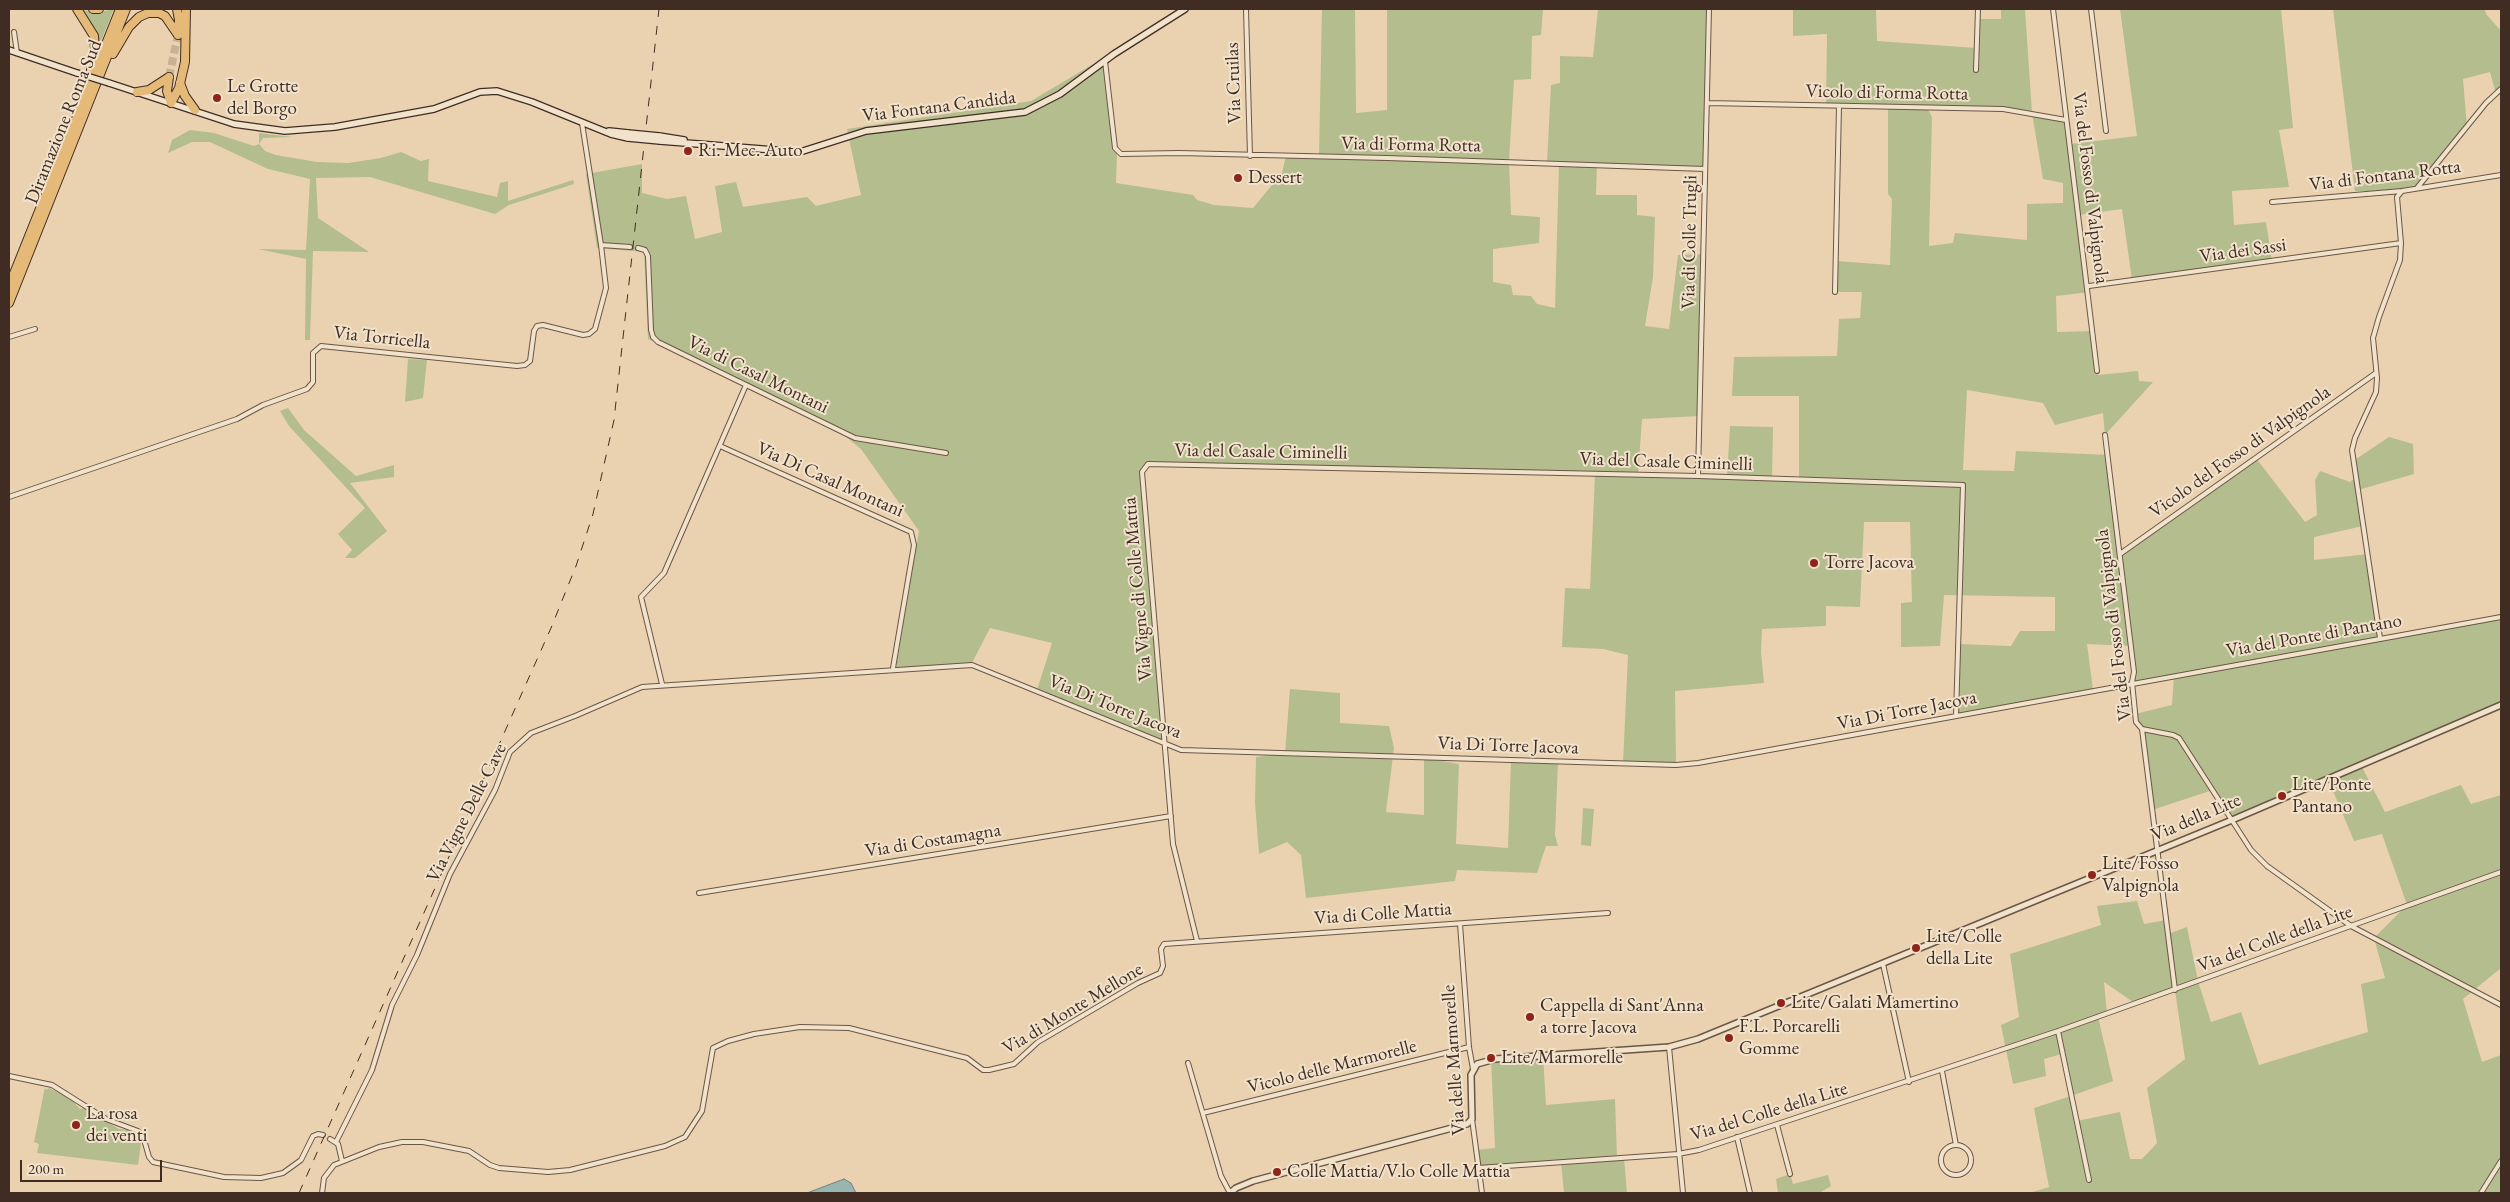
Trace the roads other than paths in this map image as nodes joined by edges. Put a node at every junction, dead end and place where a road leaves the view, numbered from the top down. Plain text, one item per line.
1 (78, 9) edge
2 (92, 9) edge
3 (99, 9) edge
4 (120, 9) edge
5 (126, 9) edge
6 (177, 9) edge
7 (1185, 9) edge
8 (1246, 9) edge
9 (1709, 9) edge
10 (1978, 9) edge
11 (2053, 9) edge
12 (2091, 9) edge
13 (184, 11) edge
14 (14, 32) dead end
15 (9, 50) edge
16 (17, 53) junction
17 (1104, 61) junction
18 (1976, 70) dead end
19 (180, 83) junction
20 (88, 87) junction
21 (2501, 89) edge
22 (137, 92) junction
23 (171, 102) junction
24 (1707, 103) junction
25 (1839, 106) junction
26 (195, 110) junction
27 (2066, 120) junction
28 (81, 122) junction
29 (582, 123) junction
30 (2106, 131) dead end
31 (1250, 156) junction
32 (1705, 169) junction
33 (2501, 176) edge
34 (2416, 188) junction
35 (2402, 191) junction
36 (2272, 202) dead end
37 (2402, 243) junction
38 (601, 245) junction
39 (630, 247) dead end
40 (638, 248) dead end
41 (9, 286) edge
42 (2089, 286) junction
43 (1835, 292) dead end
44 (9, 303) edge
45 (35, 329) dead end
46 (9, 337) edge
47 (2098, 371) dead end
48 (2376, 373) junction
49 (746, 385) junction
50 (2105, 435) dead end
51 (720, 446) junction
52 (946, 453) dead end
53 (1142, 472) joint
54 (1698, 476) junction
55 (9, 497) edge
56 (2120, 554) junction
57 (2501, 617) edge
58 (2380, 638) junction
59 (893, 668) junction
60 (2132, 682) junction
61 (662, 684) junction
62 (2501, 705) edge
63 (1956, 716) junction
64 (2142, 729) junction
65 (1166, 745) junction
66 (1171, 816) junction
67 (2232, 820) junction
68 (2157, 851) junction
69 (2501, 872) edge
70 (699, 893) dead end
71 (1608, 913) dead end
72 (1460, 924) junction
73 (2350, 926) junction
74 (1197, 940) junction
75 (1162, 946) joint
76 (1883, 964) junction
77 (2175, 990) junction
78 (2501, 1006) edge
79 (2058, 1031) junction
80 (1468, 1047) junction
81 (1669, 1047) junction
82 (1188, 1063) dead end
83 (1473, 1069) junction
84 (1942, 1071) junction
85 (9, 1076) edge
86 (1909, 1082) junction
87 (1203, 1113) junction
88 (1472, 1119) junction
89 (1777, 1125) junction
90 (323, 1136) dead end
91 (1737, 1137) junction
92 (330, 1139) dead end
93 (336, 1142) junction
94 (1956, 1145) junction
95 (1678, 1154) junction
96 (342, 1161) junction
97 (2501, 1161) edge
98 (1478, 1168) junction
99 (1790, 1174) dead end
100 (2089, 1180) dead end
101 (322, 1193) edge
102 (1230, 1193) edge
103 (1482, 1193) edge
104 (1683, 1193) edge
105 (1750, 1193) edge
106 (2482, 1193) edge

1 - 20 highway
2 - 3 highway
4 - 20 highway, Diramazione Roma Sud
5 - 28 highway, Diramazione Roma Sud
6 - 28 highway
7 - 17 main road, Via Fontana Candida
8 - 31 street, Via Cruilas
9 - 24 street, Via di Colle Trugli
10 - 18 street
11 - 27 street, Via del Fosso di Valpignola
12 - 30 street
13 - 19 highway
14 - 16 street
15 - 16 main road, Via Fontana Candida
16 - 22 main road, Via Fontana Candida, bridge
17 - 29 main road, Via Fontana Candida, bridge
17 - 31 street, Via di Forma Rotta
19 - 23 highway
19 - 26 highway
20 - 41 highway, Diramazione Roma Sud
21 - 34 street
22 - 23 main road, Via Fontana Candida
22 - 23 highway
23 - 26 main road, Via Fontana Candida
24 - 25 street, Vicolo di Forma Rotta
24 - 32 street, Via di Colle Trugli
25 - 27 street, Vicolo di Forma Rotta
25 - 43 street
26 - 29 main road, Via Fontana Candida
27 - 42 street, Via del Fosso di Valpignola
28 - 44 highway, Diramazione Roma Sud
29 - 38 street
31 - 32 street, Via di Forma Rotta
32 - 54 street, Via di Colle Trugli
33 - 34 street, Via di Fontana Rotta
34 - 35 street, Via di Fontana Rotta
35 - 36 street, Via di Fontana Rotta
35 - 37 street
37 - 42 street, Via dei Sassi
37 - 48 street
38 - 39 street
38 - 55 street, Via Torricella
40 - 49 street, Via di Casal Montani
42 - 47 street, Via del Fosso di Valpignola
45 - 46 street
48 - 56 street, Vicolo del Fosso di Valpignola
48 - 58 street
49 - 51 street
49 - 52 street, Via di Casal Montani
50 - 56 street, Via del Fosso di Valpignola
51 - 59 street, Via Di Casal Montani
51 - 61 street
53 - 54 street, Via del Casale Ciminelli
53 - 65 street, Via Vigne di Colle Mattia
54 - 63 street, Via del Casale Ciminelli
56 - 60 street, Via del Fosso di Valpignola
57 - 58 street, Via del Ponte di Pantano
58 - 60 street, Via del Ponte di Pantano
59 - 61 street, Via Vigne Delle Cave
59 - 65 street, Via Di Torre Jacova
60 - 63 street, Via Di Torre Jacova
60 - 64 street, Via del Fosso di Valpignola
61 - 93 street, Via Vigne Delle Cave
62 - 67 street, Via della Lite
63 - 65 street, Via Di Torre Jacova
64 - 67 street
64 - 68 street, Via del Fosso di Valpignola
65 - 66 street, Via Vigne di Colle Mattia
66 - 70 street, Via di Costamagna
66 - 74 street, Via Vigne di Colle Mattia
67 - 68 street, Via della Lite
67 - 73 street
68 - 76 street, Via della Lite
68 - 77 street, Via del Fosso di Valpignola
69 - 73 street, Via del Colle della Lite
71 - 72 street, Via di Colle Mattia
72 - 74 street, Via di Colle Mattia
72 - 80 street, Via delle Marmorelle
73 - 77 street, Via del Colle della Lite
73 - 78 street
74 - 75 street, Via di Colle Mattia
75 - 96 street, Via di Monte Mellone
76 - 81 street, Via della Lite
76 - 86 street
77 - 79 street, Via del Colle della Lite
79 - 84 street, Via del Colle della Lite
79 - 100 street
80 - 83 street, Via delle Marmorelle
80 - 87 street, Vicolo delle Marmorelle
81 - 83 street, Via della Lite
81 - 95 street
82 - 87 street
83 - 88 street, Via delle Marmorelle
84 - 86 street, Via del Colle della Lite
84 - 94 street
85 - 90 street
86 - 89 street, Via del Colle della Lite
87 - 102 street
88 - 98 street, Via delle Marmorelle
88 - 102 street
89 - 91 street, Via del Colle della Lite
89 - 99 street
91 - 95 street, Via del Colle della Lite
91 - 105 street
92 - 93 street
93 - 96 street
94 - 94 street
95 - 98 street, Via del Colle della Lite
95 - 104 street
96 - 101 street
97 - 106 street
98 - 103 street, Via delle Marmorelle

